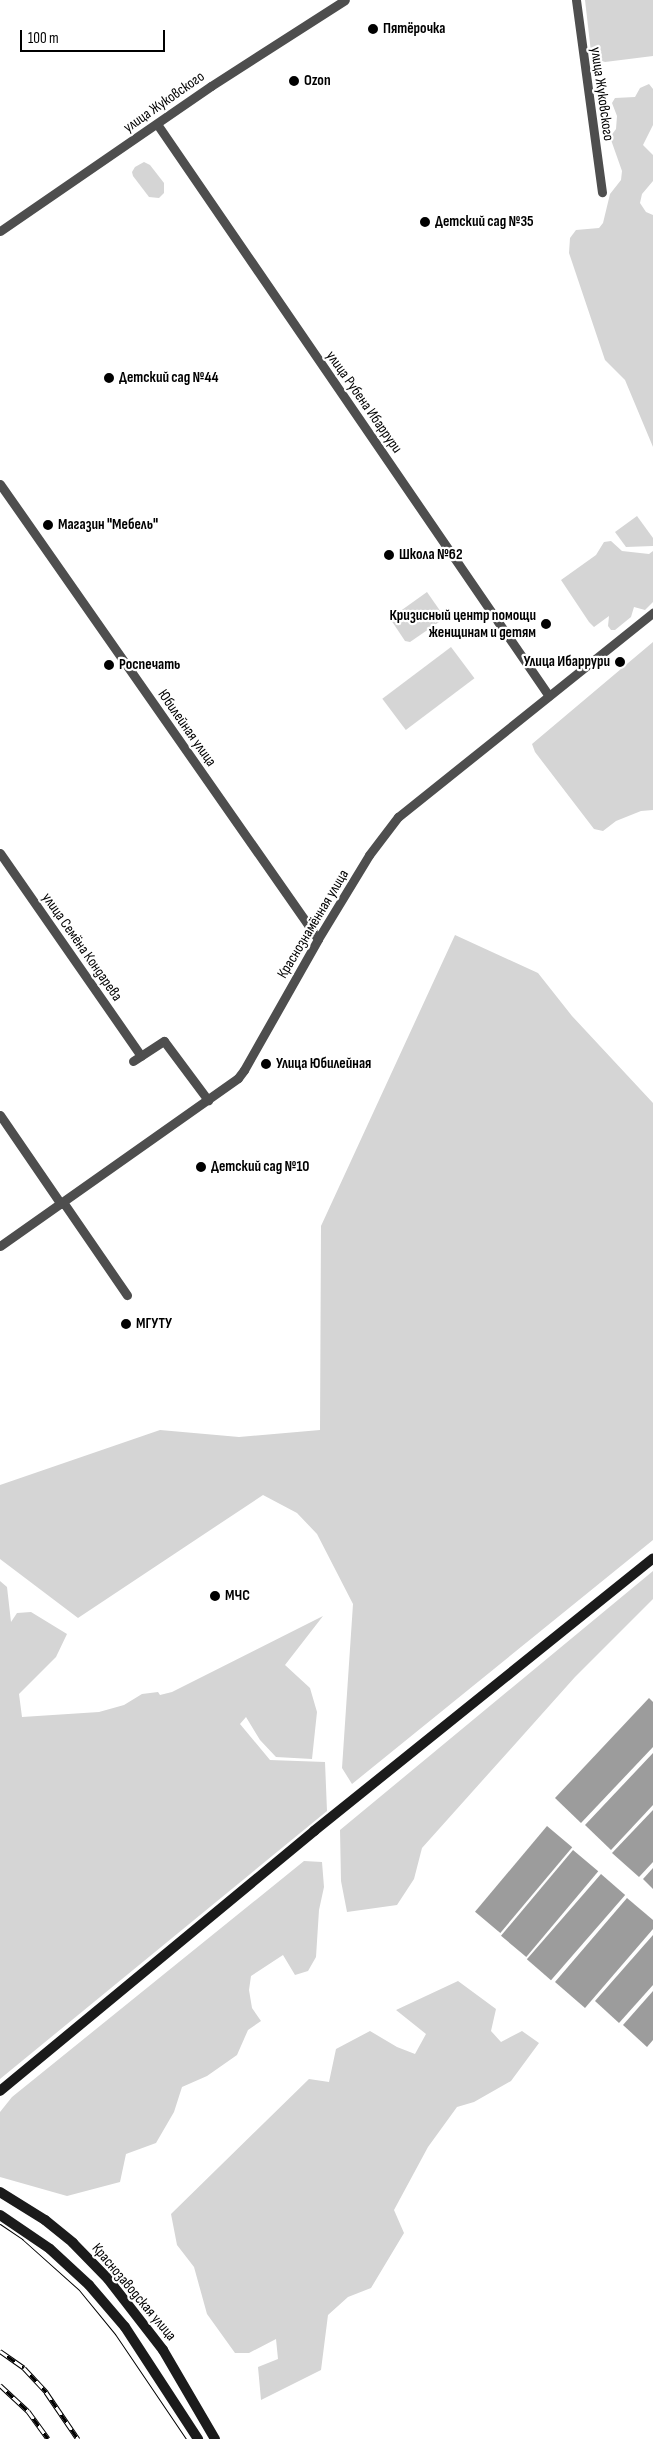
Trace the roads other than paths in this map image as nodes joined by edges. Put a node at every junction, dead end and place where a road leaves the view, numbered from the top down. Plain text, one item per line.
1 (345, 0) edge
2 (576, 0) edge
3 (157, 124) junction
4 (602, 192) dead end
5 (0, 231) edge
6 (0, 484) edge
7 (653, 613) edge
8 (549, 696) junction
9 (0, 853) edge
10 (318, 939) junction
11 (208, 1100) junction
12 (0, 1115) edge
13 (62, 1203) junction
14 (0, 1246) edge
15 (127, 1295) dead end
16 (653, 1558) edge
17 (0, 2091) edge
18 (0, 2192) edge
19 (0, 2215) edge
20 (198, 2439) edge
21 (215, 2439) edge

1 - 3 street, улица Жуковского
2 - 4 street, улица Жуковского
3 - 5 street, улица Жуковского
3 - 8 street, улица Рубена Ибаррури
6 - 10 street, Юбилейная улица
7 - 8 street, Краснознамённая улица
8 - 10 street, Краснознамённая улица
9 - 11 street, улица Семёна Кондарева
10 - 11 street, Краснознамённая улица
11 - 13 street, Краснознамённая улица
12 - 13 street
13 - 14 street, Краснознамённая улица
13 - 15 street
16 - 17 main road
18 - 21 main road, Краснозаводская улица
19 - 20 main road, Краснозаводская улица

